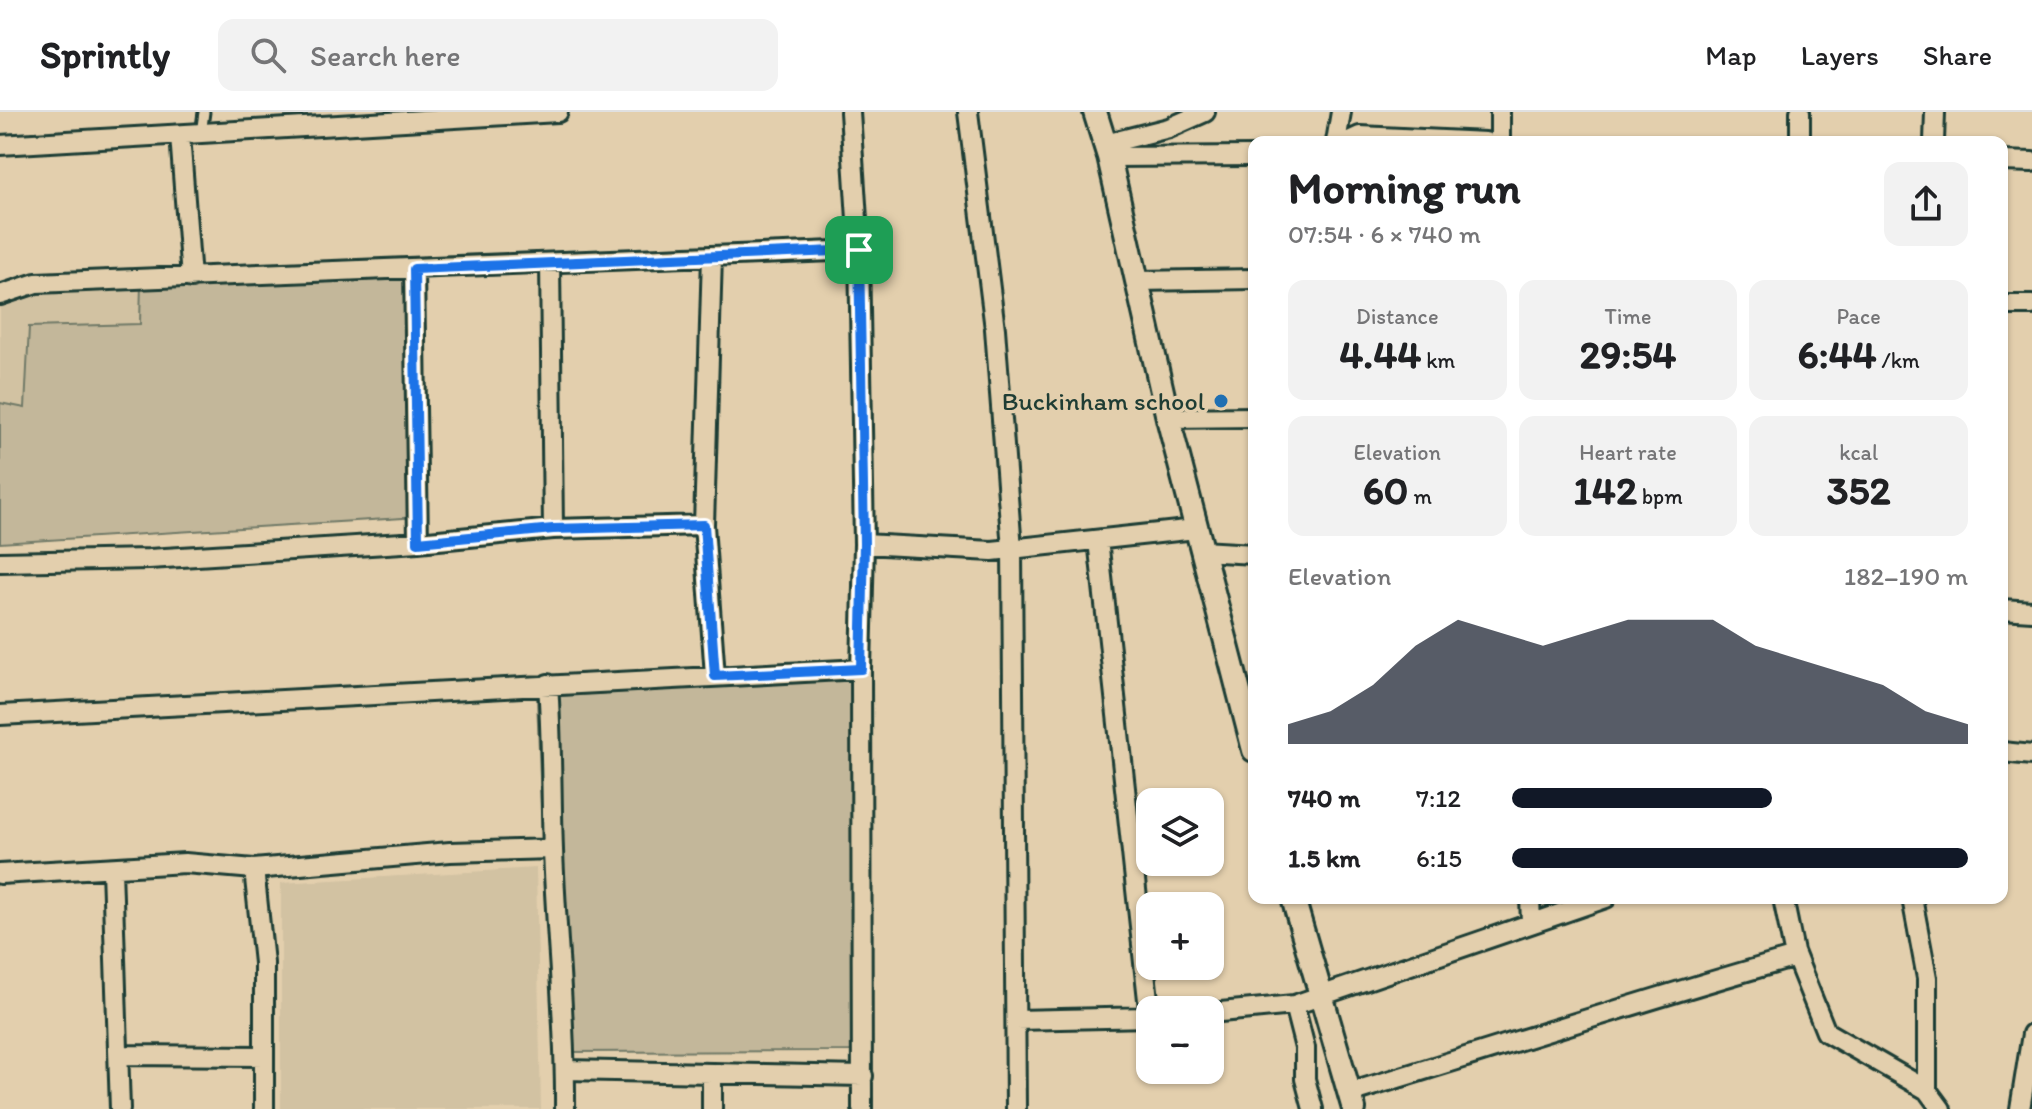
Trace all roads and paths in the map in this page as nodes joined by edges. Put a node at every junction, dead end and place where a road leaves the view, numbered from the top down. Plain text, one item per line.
1 (204, 112) edge
2 (543, 112) edge
3 (558, 112) edge
4 (850, 112) edge
5 (968, 112) edge
6 (1095, 112) edge
7 (1205, 112) edge
8 (1341, 112) edge
9 (1500, 112) edge
10 (1800, 112) edge
11 (1935, 112) edge
12 (201, 134) junction
13 (180, 135) junction
14 (1337, 136) edge
15 (1500, 136) edge
16 (1800, 136) edge
17 (1934, 136) edge
18 (0, 145) edge
19 (1107, 150) junction
20 (1248, 156) edge
21 (2008, 161) edge
22 (2032, 162) edge
23 (859, 250) junction
24 (712, 256) junction
25 (550, 263) junction
26 (414, 269) junction
27 (191, 278) junction
28 (1248, 279) edge
29 (1138, 281) junction
30 (0, 295) edge
31 (2008, 305) edge
32 (2032, 305) edge
33 (1248, 417) edge
34 (1168, 418) junction
35 (704, 525) junction
36 (553, 529) junction
37 (1098, 540) junction
38 (1198, 540) junction
39 (418, 542) junction
40 (864, 544) junction
41 (1012, 549) junction
42 (1248, 552) edge
43 (0, 562) edge
44 (2008, 609) edge
45 (2032, 611) edge
46 (861, 669) junction
47 (715, 676) junction
48 (548, 684) junction
49 (0, 715) edge
50 (1248, 728) edge
51 (2008, 753) edge
52 (2032, 755) edge
53 (553, 849) junction
54 (112, 869) junction
55 (254, 869) junction
56 (0, 874) edge
57 (1295, 904) edge
58 (1530, 904) edge
59 (1588, 904) edge
60 (1784, 904) edge
61 (1913, 904) edge
62 (1531, 923) junction
63 (1796, 957) junction
64 (1148, 996) edge
65 (1320, 997) junction
66 (1294, 1005) junction
67 (1224, 1012) edge
68 (1136, 1018) edge
69 (1016, 1020) junction
70 (2032, 1034) edge
71 (119, 1055) junction
72 (264, 1056) junction
73 (566, 1070) junction
74 (712, 1073) junction
75 (863, 1076) junction
76 (1927, 1090) junction
77 (1352, 1101) edge
78 (120, 1109) edge
79 (264, 1109) edge
80 (565, 1109) edge
81 (712, 1109) edge
82 (862, 1109) edge
83 (1016, 1109) edge
84 (1313, 1109) edge
85 (1941, 1109) edge
86 (2020, 1109) edge

1 - 12 lane
2 - 3 street
2 - 12 street
4 - 23 street
5 - 41 street
6 - 19 street
7 - 19 street
8 - 14 street
9 - 15 street
10 - 16 street
11 - 17 street
12 - 13 street
13 - 18 street
13 - 27 street
19 - 20 street
19 - 29 street
21 - 22 street
23 - 24 street
23 - 40 street
24 - 25 street
24 - 35 street
25 - 26 street
25 - 36 street
26 - 27 street
26 - 39 street
27 - 30 street
28 - 29 street
29 - 34 street
31 - 32 street
33 - 34 street
34 - 38 street
35 - 36 street
35 - 47 street
36 - 39 street
37 - 38 street
37 - 41 street
37 - 64 street
38 - 42 street
38 - 50 street
39 - 43 street
40 - 41 street
40 - 46 street
41 - 69 street
44 - 45 street
46 - 47 street
46 - 75 street
47 - 48 street
48 - 49 street
48 - 53 street
51 - 52 street
53 - 55 street
53 - 73 street
54 - 55 street
54 - 56 street
54 - 71 street
55 - 72 street
57 - 65 street
58 - 62 street
59 - 62 street
60 - 63 street
61 - 76 street
62 - 65 street
63 - 76 street
63 - 77 street
65 - 66 street
65 - 77 street
66 - 67 street
66 - 84 street
68 - 69 street
69 - 83 street
70 - 86 street
71 - 72 street
71 - 78 street
72 - 79 street
73 - 74 street
73 - 80 street
74 - 75 street
74 - 81 street
75 - 82 street
76 - 85 street

